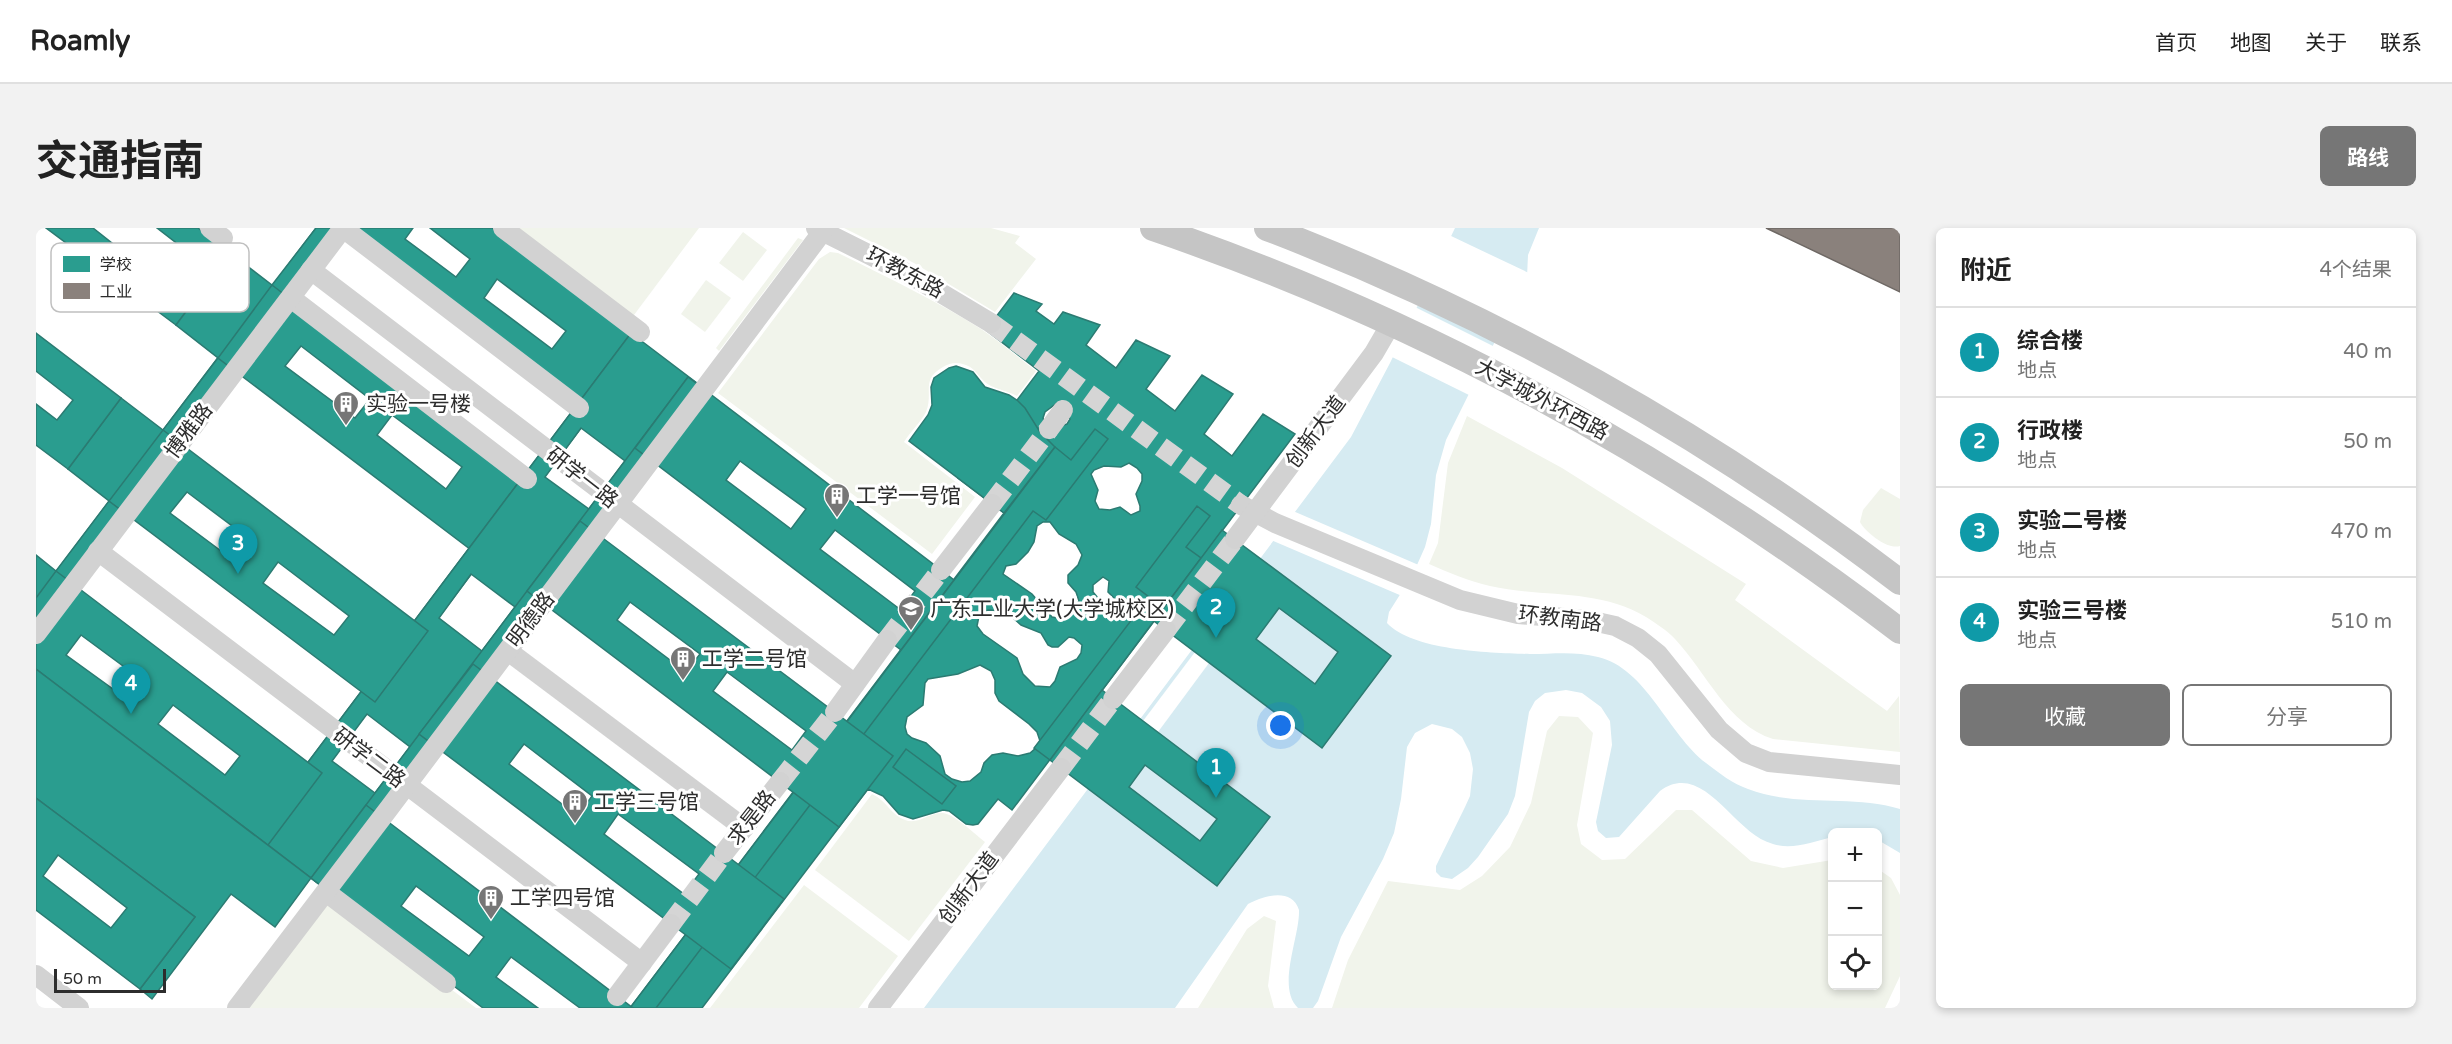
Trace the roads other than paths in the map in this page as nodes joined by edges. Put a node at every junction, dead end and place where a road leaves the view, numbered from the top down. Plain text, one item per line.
1 (343, 228) edge
2 (503, 228) edge
3 (1153, 228) edge
4 (1266, 228) edge
5 (819, 230) edge
6 (1337, 257) junction
7 (311, 270) junction
8 (1322, 294) junction
9 (291, 298) junction
10 (1392, 322) junction
11 (991, 323) tunnel mouth
12 (640, 332) dead end
13 (579, 408) dead end
14 (1063, 410) dead end
15 (1048, 429) tunnel mouth
16 (527, 478) dead end
17 (992, 504) tunnel mouth
18 (617, 505) junction
19 (1255, 513) junction
20 (1235, 539) tunnel mouth
21 (98, 551) junction
22 (941, 570) tunnel mouth
23 (1900, 582) edge
24 (1166, 630) tunnel mouth
25 (1900, 631) edge
26 (36, 634) edge
27 (888, 640) tunnel mouth
28 (508, 651) junction
29 (855, 684) junction
30 (1113, 699) tunnel mouth
31 (835, 712) tunnel mouth
32 (1061, 768) tunnel mouth
33 (1900, 775) edge
34 (780, 782) tunnel mouth
35 (406, 786) junction
36 (744, 828) junction
37 (724, 854) tunnel mouth
38 (326, 892) junction
39 (671, 924) tunnel mouth
40 (642, 963) junction
41 (36, 975) edge
42 (446, 983) dead end
43 (617, 996) dead end
44 (79, 1008) edge
45 (237, 1008) edge
46 (878, 1008) edge

1 - 7 lane, 博雅路
1 - 13 lane
2 - 12 lane
3 - 8 main road, 大学城外环西路
4 - 6 main road, 大学城外环西路
5 - 11 lane, 环教东路
5 - 18 lane, 明德路
6 - 8 main road
6 - 23 main road, 大学城外环西路
7 - 9 lane, 博雅路
7 - 18 lane, 研学一路
8 - 10 main road, 大学城外环西路
9 - 16 lane
9 - 21 lane, 博雅路
10 - 19 lane, 创新大道
10 - 25 main road, 大学城外环西路
14 - 15 lane
17 - 22 lane
18 - 28 lane, 明德路
18 - 29 lane, 研学一路
19 - 20 lane, 创新大道
19 - 33 lane, 环教南路
21 - 26 lane, 博雅路
21 - 35 lane, 研学二路
24 - 30 lane
27 - 29 lane
28 - 35 lane, 明德路
28 - 36 lane
29 - 31 lane
32 - 46 lane, 创新大道
34 - 36 lane, 求是路
35 - 38 lane, 明德路
35 - 40 lane, 研学二路
36 - 37 lane, 求是路
38 - 42 lane
38 - 45 lane, 明德路
39 - 40 lane
40 - 43 lane
41 - 44 lane

